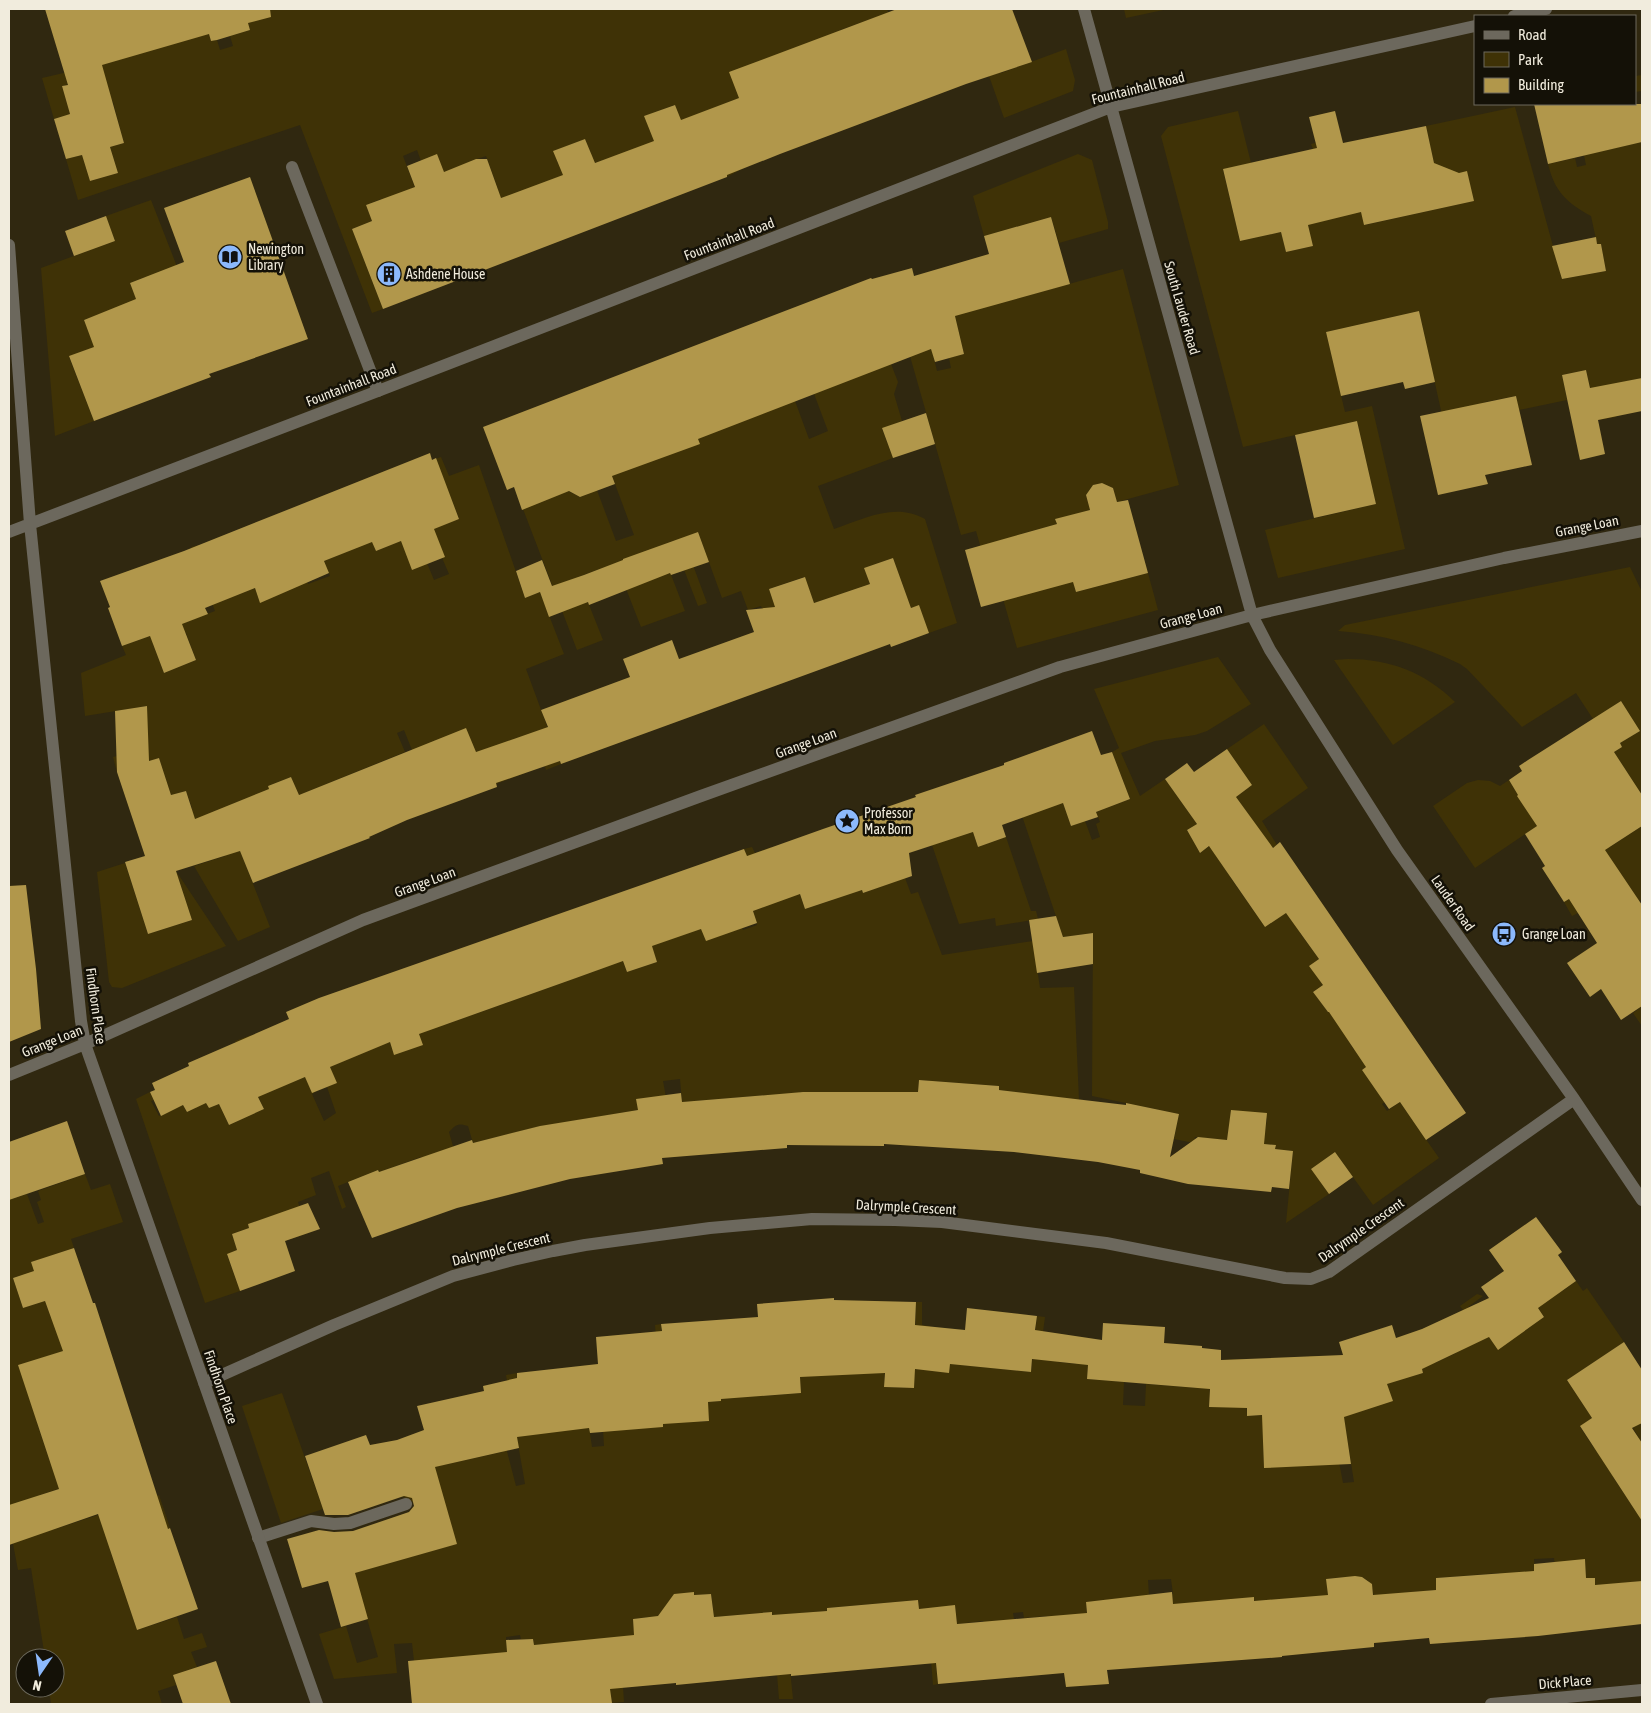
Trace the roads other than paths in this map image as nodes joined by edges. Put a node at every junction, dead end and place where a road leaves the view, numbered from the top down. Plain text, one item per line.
1 (1084, 9) edge
2 (1546, 9) edge
3 (1519, 15) edge
4 (1474, 26) edge
5 (1111, 107) junction
6 (292, 167) dead end
7 (9, 245) edge
8 (378, 391) junction
9 (30, 524) junction
10 (1642, 530) edge
11 (9, 532) edge
12 (1252, 616) junction
13 (85, 1044) junction
14 (9, 1075) edge
15 (1574, 1099) junction
16 (1642, 1200) edge
17 (204, 1383) junction
18 (406, 1504) dead end
19 (258, 1538) junction
20 (1642, 1690) edge
21 (317, 1704) edge
22 (1491, 1704) edge

1 - 5 street, South Lauder Road
2 - 3 street
4 - 5 street, Fountainhall Road
5 - 8 street, Fountainhall Road
5 - 12 street, South Lauder Road
6 - 8 street
7 - 9 street, Findhorn Place
8 - 9 street, Fountainhall Road
9 - 11 street, Fountainhall Road
9 - 13 street, Findhorn Place
10 - 12 street, Grange Loan
12 - 13 street, Grange Loan
12 - 15 street, Lauder Road
13 - 14 street, Grange Loan
13 - 17 street, Findhorn Place
15 - 16 street, Lauder Road
15 - 17 street, Dalrymple Crescent
17 - 19 street, Findhorn Place
18 - 19 street
19 - 21 street, Findhorn Place
20 - 22 street, Dick Place

